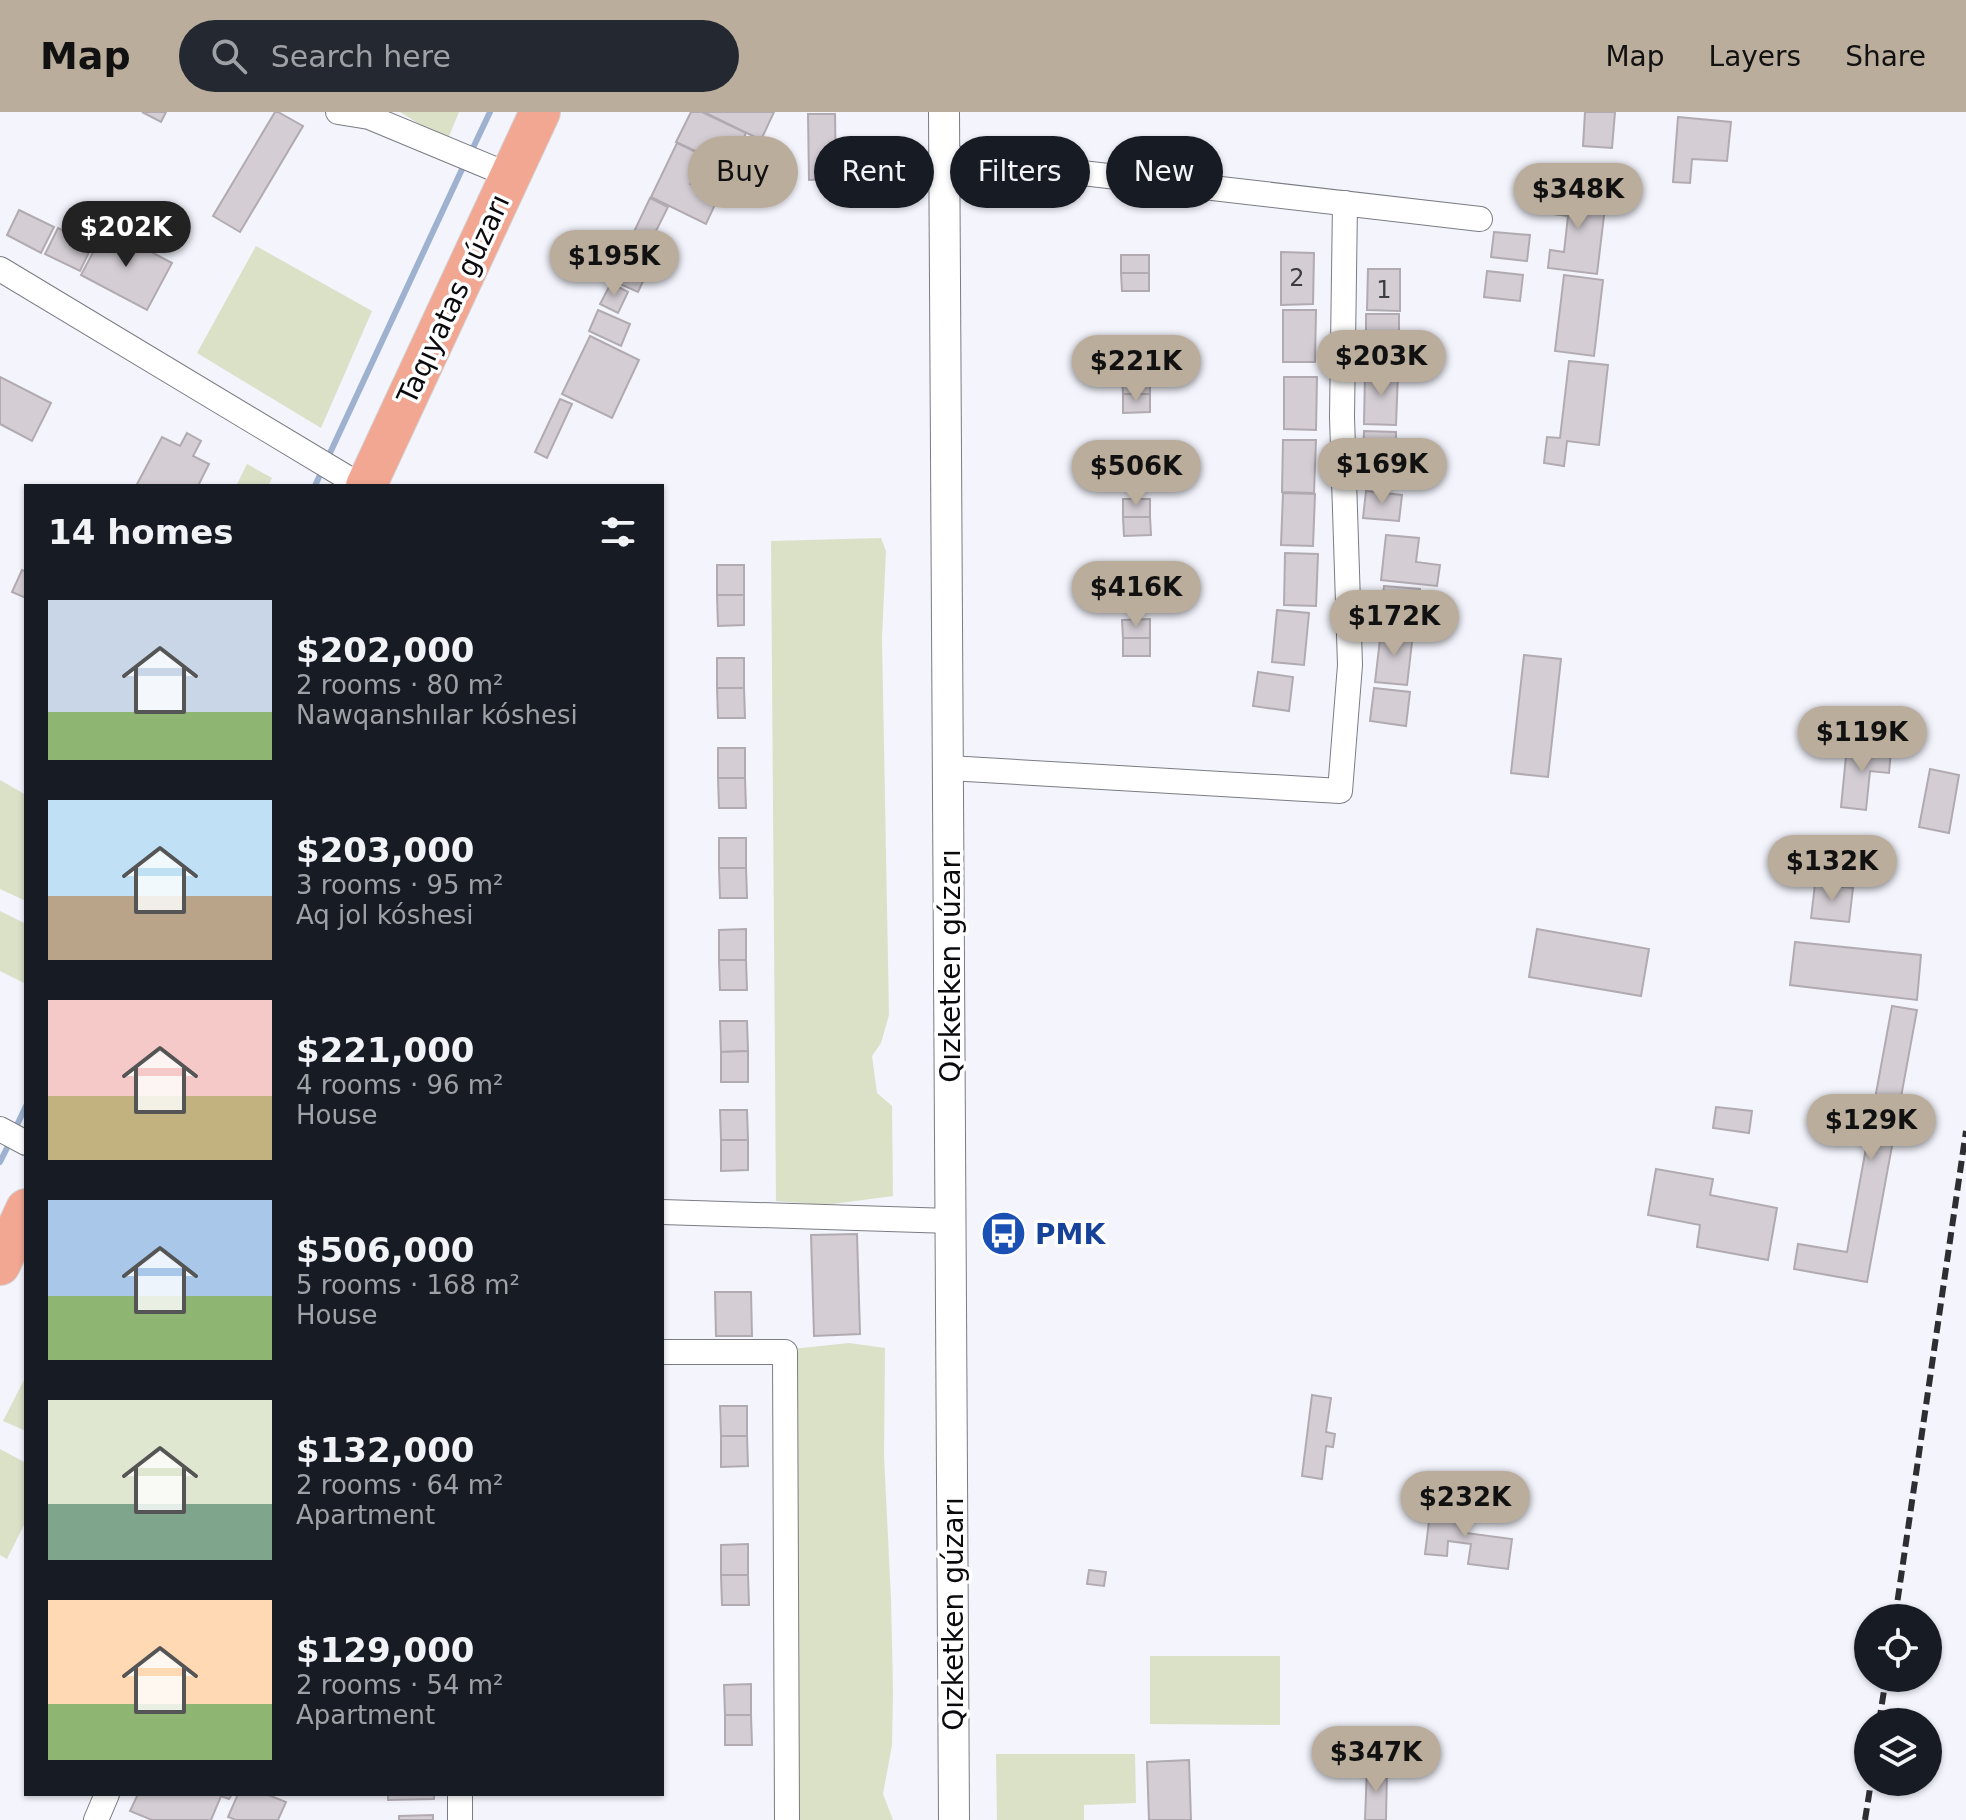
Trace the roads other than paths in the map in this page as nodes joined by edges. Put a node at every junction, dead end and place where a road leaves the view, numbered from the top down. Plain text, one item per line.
1 (338, 112) edge
2 (540, 112) edge
3 (944, 112) edge
4 (944, 157) junction
5 (511, 176) junction
6 (1345, 203) junction
7 (1480, 219) dead end
8 (0, 269) edge
9 (361, 484) edge
10 (365, 484) edge
11 (949, 768) junction
12 (0, 1129) edge
13 (24, 1142) edge
14 (664, 1212) edge
15 (24, 1213) edge
16 (951, 1221) junction
17 (0, 1265) edge
18 (664, 1352) edge
19 (106, 1796) edge
20 (460, 1796) edge
21 (96, 1820) edge
22 (460, 1820) edge
23 (787, 1820) edge
24 (954, 1820) edge

1 - 5 street
2 - 5 highway, Taqıyatas gúzarı
3 - 4 street, Qızketken gúzarı
4 - 6 street
4 - 11 street, Qızketken gúzarı
5 - 10 highway, Taqıyatas gúzarı
6 - 7 street
6 - 11 street
8 - 9 street
11 - 16 street, Qızketken gúzarı
12 - 13 street
14 - 16 street
15 - 17 highway
16 - 24 street, Qızketken gúzarı
18 - 23 street
19 - 21 street
20 - 22 street

